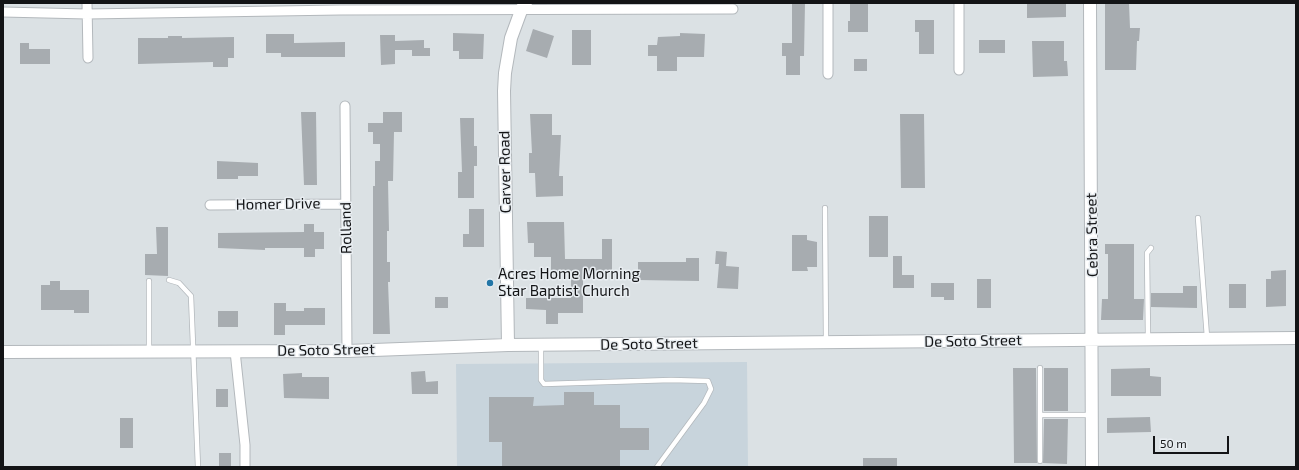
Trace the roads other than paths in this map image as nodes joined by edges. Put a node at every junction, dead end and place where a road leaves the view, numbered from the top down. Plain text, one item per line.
1 (87, 3) edge
2 (828, 3) edge
3 (959, 3) edge
4 (1090, 3) edge
5 (524, 6) edge
6 (733, 9) dead end
7 (3, 12) edge
8 (87, 14) junction
9 (88, 58) dead end
10 (959, 70) dead end
11 (828, 74) dead end
12 (345, 106) dead end
13 (346, 204) junction
14 (210, 205) dead end
15 (825, 208) dead end
16 (1198, 218) dead end
17 (1151, 248) dead end
18 (169, 280) dead end
19 (149, 282) dead end
20 (1296, 338) edge
21 (1207, 339) junction
22 (1092, 340) junction
23 (1148, 340) junction
24 (826, 342) junction
25 (508, 345) junction
26 (541, 345) junction
27 (149, 351) junction
28 (194, 351) junction
29 (235, 351) junction
30 (348, 351) junction
31 (3, 352) edge
32 (1040, 368) dead end
33 (1040, 415) junction
34 (1092, 415) junction
35 (1040, 462) dead end
36 (198, 467) edge
37 (245, 467) edge
38 (658, 467) edge
39 (1092, 467) edge

1 - 8 street
2 - 11 street
3 - 10 street
4 - 22 street, Cebra Street
5 - 6 street
5 - 8 street
5 - 25 street, Carver Road
7 - 8 street
8 - 9 street
12 - 13 street, Rolland
13 - 14 street, Homer Drive
13 - 30 street, Rolland
15 - 24 lane
16 - 21 lane
17 - 23 lane
18 - 28 lane
19 - 27 lane
20 - 21 street, De Soto Street
21 - 23 street, De Soto Street
22 - 23 street, De Soto Street
22 - 24 street, De Soto Street
22 - 34 street, Cebra Street
24 - 26 street, De Soto Street
25 - 26 street, De Soto Street
25 - 30 street, De Soto Street
26 - 38 lane
27 - 28 street, De Soto Street
27 - 31 street, De Soto Street
28 - 29 street, De Soto Street
28 - 36 lane
29 - 30 street, De Soto Street
29 - 37 street
32 - 33 lane
33 - 34 lane
33 - 35 lane
34 - 39 street, Cebra Street

